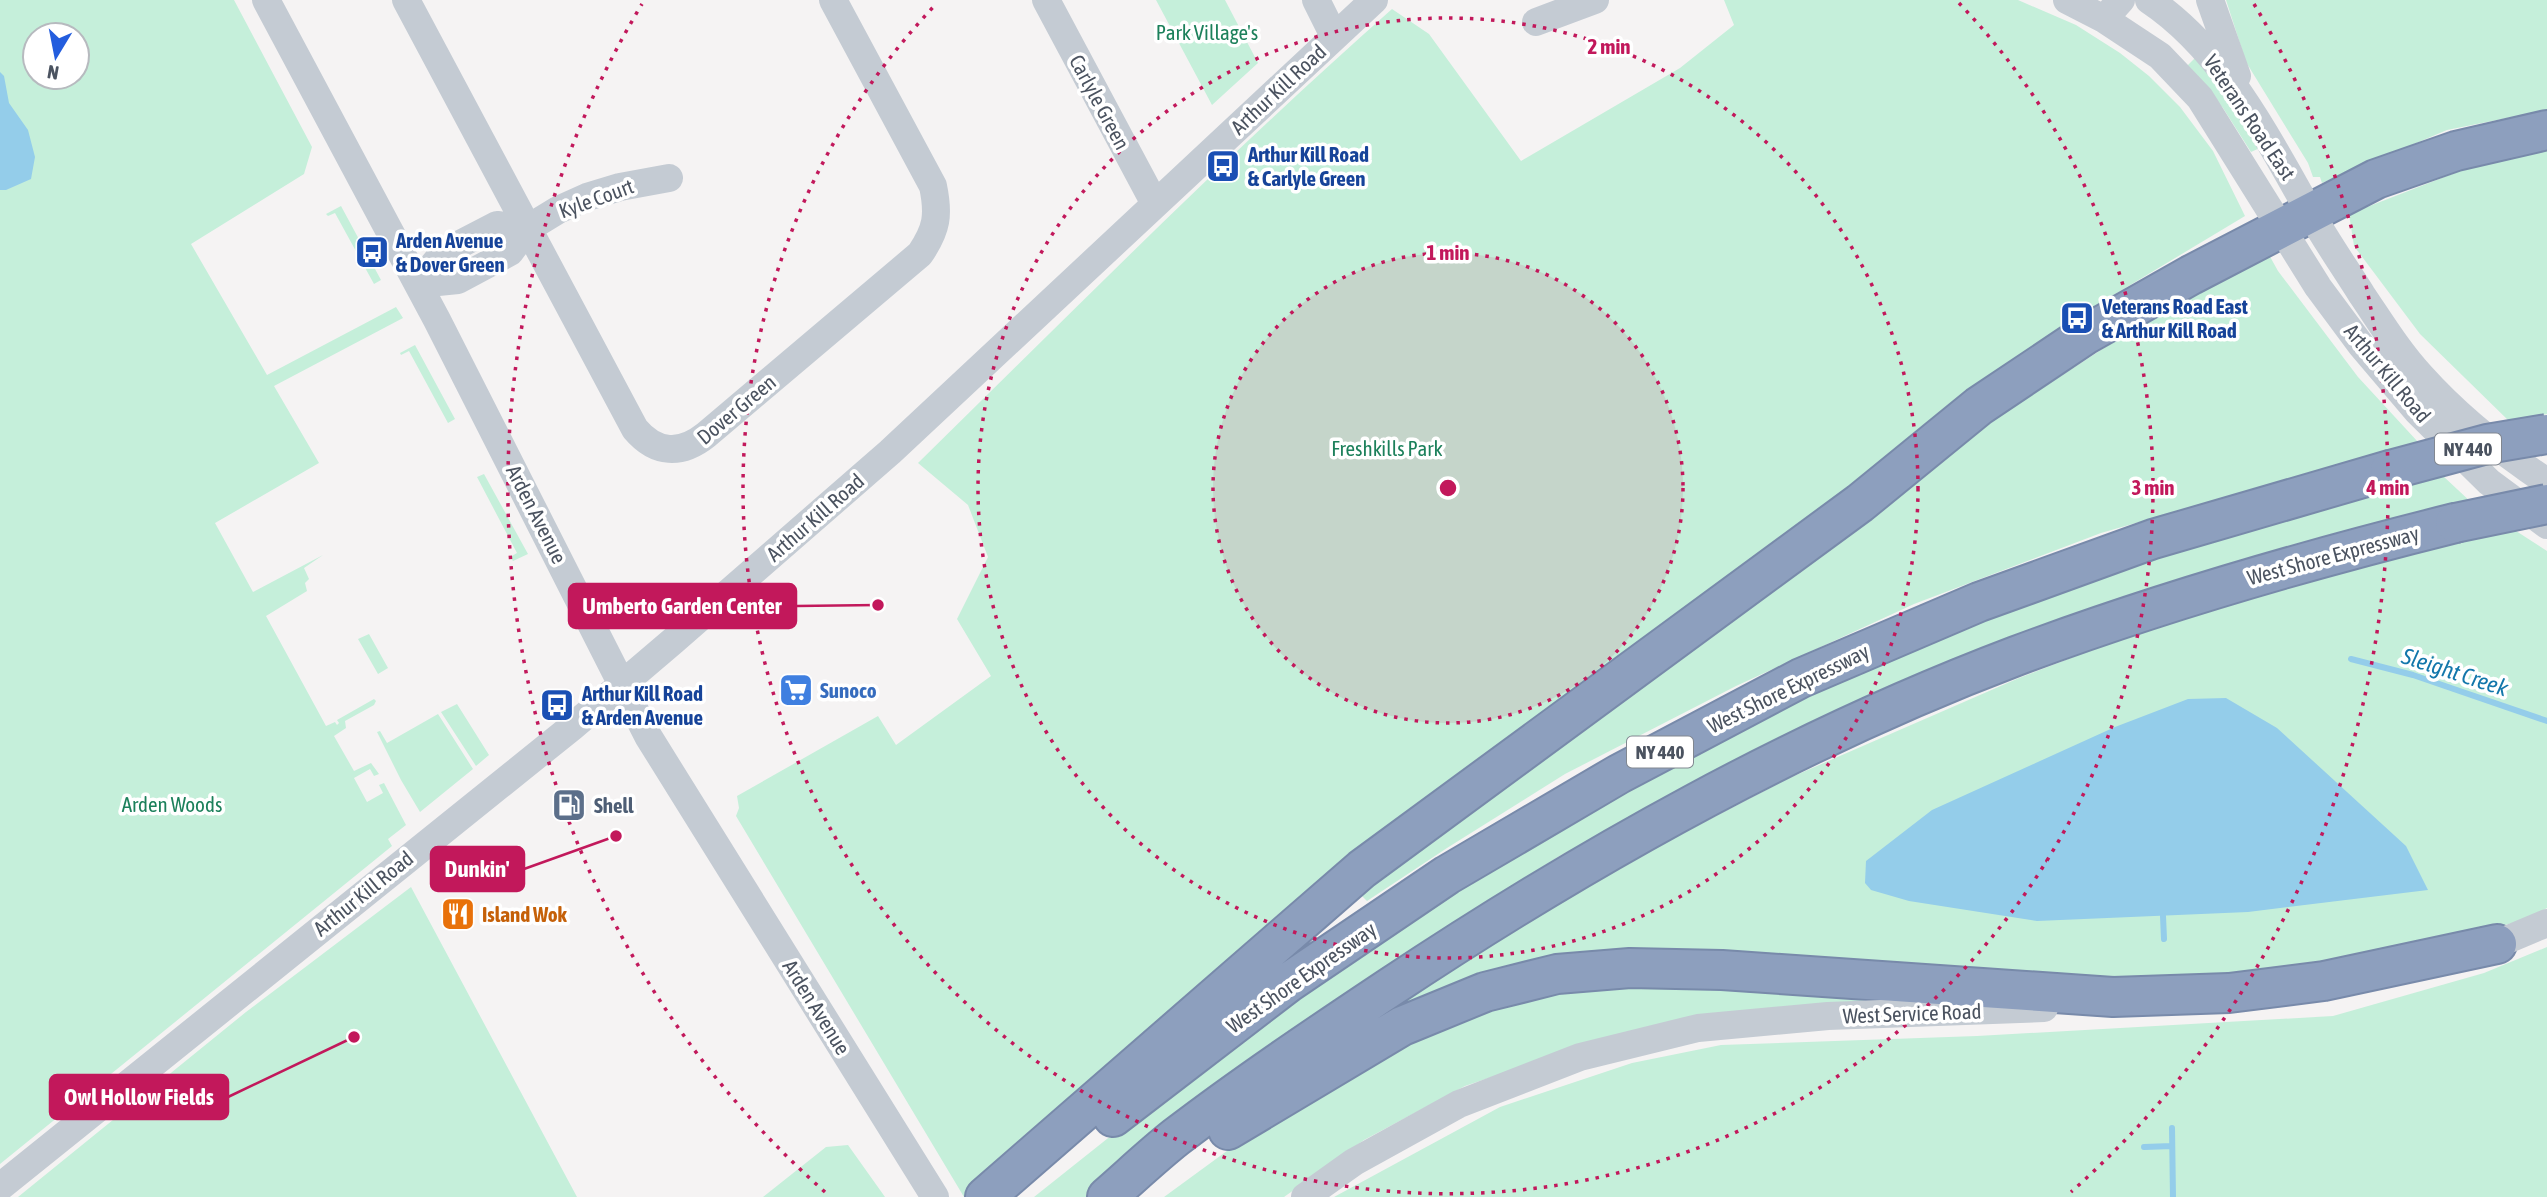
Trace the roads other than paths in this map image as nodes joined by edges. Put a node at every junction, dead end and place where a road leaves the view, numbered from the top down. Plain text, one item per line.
1 (266, 0) edge
2 (406, 0) edge
3 (833, 0) edge
4 (1046, 0) edge
5 (1316, 0) edge
6 (1374, 0) edge
7 (2067, 0) edge
8 (2149, 0) edge
9 (2210, 0) edge
10 (1590, 1) edge
11 (2112, 10) edge
12 (1536, 22) dead end
13 (1334, 36) junction
14 (2246, 106) junction
15 (2547, 130) edge
16 (669, 178) dead end
17 (1155, 204) junction
18 (2296, 221) junction
19 (527, 229) junction
20 (418, 284) junction
21 (2547, 434) edge
22 (2547, 482) edge
23 (2547, 505) edge
24 (2547, 525) edge
25 (623, 683) junction
26 (2547, 923) edge
27 (2497, 944) junction
28 (0, 1186) edge
29 (935, 1197) edge
30 (985, 1197) edge
31 (1015, 1197) edge
32 (1107, 1197) edge
33 (1127, 1197) edge
34 (1305, 1197) edge

1 - 20 street, Arden Avenue
2 - 19 street, Dover Green
3 - 19 street, Dover Green
4 - 17 street, Carlyle Green
5 - 13 street
6 - 13 street, Arthur Kill Road
7 - 11 street, Veterans Road East
8 - 14 street, Veterans Road East
9 - 14 street
10 - 12 street
11 - 18 street, Veterans Road East
13 - 17 street, Arthur Kill Road
14 - 18 street, Veterans Road East
15 - 18 highway
16 - 19 street, Kyle Court
17 - 25 street, Arthur Kill Road
18 - 22 street, Arthur Kill Road
18 - 24 street, Arthur Kill Road
18 - 30 highway
19 - 20 street, Kyle Court
20 - 25 street, Arden Avenue
21 - 31 highway, West Shore Expressway / NY 440, bridge
23 - 32 highway, West Shore Expressway, bridge
25 - 28 street, Arthur Kill Road
25 - 29 street, Arden Avenue
26 - 27 street, West Service Road
27 - 33 highway
27 - 34 street, West Service Road

